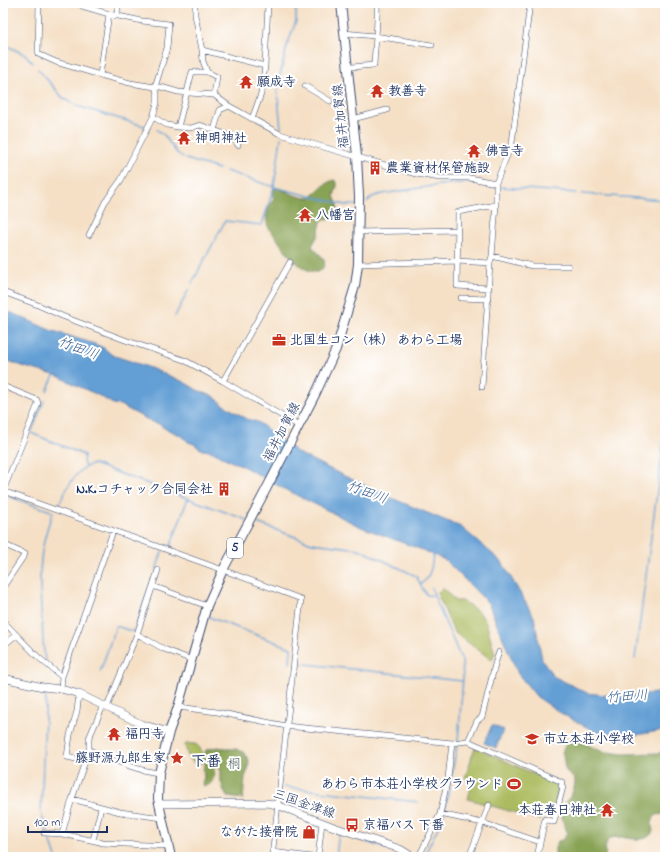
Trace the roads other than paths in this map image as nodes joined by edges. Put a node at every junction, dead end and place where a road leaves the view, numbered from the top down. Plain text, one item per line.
1 (39, 3) edge
2 (82, 3) edge
3 (118, 3) edge
4 (195, 3) edge
5 (268, 3) edge
6 (341, 3) edge
7 (377, 3) edge
8 (530, 3) edge
9 (109, 14) junction
10 (117, 16) junction
11 (344, 34) junction
12 (375, 36) junction
13 (432, 45) dead end
14 (202, 50) junction
15 (265, 66) junction
16 (348, 68) junction
17 (207, 72) junction
18 (100, 75) junction
19 (305, 86) dead end
20 (155, 87) junction
21 (187, 92) junction
22 (214, 95) junction
23 (330, 102) dead end
24 (229, 106) junction
25 (387, 110) dead end
26 (153, 117) junction
27 (252, 119) junction
28 (353, 119) junction
29 (178, 127) junction
30 (214, 130) junction
31 (238, 145) dead end
32 (357, 156) junction
33 (496, 183) junction
34 (496, 205) junction
35 (458, 230) junction
36 (358, 232) junction
37 (89, 235) dead end
38 (492, 256) junction
39 (457, 261) junction
40 (290, 262) dead end
41 (490, 263) junction
42 (358, 264) junction
43 (568, 266) dead end
44 (489, 288) junction
45 (3, 292) edge
46 (461, 298) dead end
47 (488, 299) junction
48 (223, 381) junction
49 (3, 386) edge
50 (482, 387) dead end
51 (299, 426) junction
52 (3, 491) edge
53 (113, 531) junction
54 (3, 544) edge
55 (158, 570) dead end
56 (223, 570) junction
57 (153, 586) junction
58 (3, 587) edge
59 (207, 606) junction
60 (3, 622) edge
61 (137, 634) junction
62 (16, 635) junction
63 (3, 646) edge
64 (499, 652) dead end
65 (192, 660) junction
66 (62, 677) junction
67 (3, 678) edge
68 (60, 689) junction
69 (79, 694) junction
70 (105, 706) junction
71 (178, 707) junction
72 (286, 726) junction
73 (169, 732) junction
74 (468, 741) junction
75 (452, 743) junction
76 (89, 750) junction
77 (85, 761) junction
78 (159, 773) junction
79 (72, 799) junction
80 (159, 804) junction
81 (489, 805) dead end
82 (277, 806) junction
83 (101, 808) junction
84 (440, 814) junction
85 (162, 818) junction
86 (322, 823) junction
87 (482, 823) junction
88 (44, 833) dead end
89 (62, 834) junction
90 (93, 840) junction
91 (540, 842) junction
92 (169, 846) junction
93 (272, 855) edge
94 (171, 857) edge
95 (312, 857) edge
96 (318, 857) edge
97 (413, 857) edge
98 (417, 857) edge
99 (469, 857) edge
100 (537, 857) edge

1 - 18 street
2 - 9 street
3 - 10 street
4 - 14 street
5 - 15 street
6 - 11 main road, 福井加賀線 / 5
7 - 12 street
8 - 33 street
9 - 10 street
9 - 18 street
10 - 20 street
11 - 12 street
11 - 16 main road, 福井加賀線 / 5
12 - 13 street
12 - 16 street
14 - 15 street
14 - 17 street
15 - 27 street
16 - 28 main road, 福井加賀線 / 5
17 - 21 street
17 - 22 street
18 - 20 street
19 - 23 street
20 - 21 street
20 - 26 street
21 - 22 street
21 - 29 street
22 - 24 street
24 - 27 street
24 - 30 street
25 - 28 street
26 - 29 street
26 - 37 street
27 - 32 street
28 - 32 main road, 福井加賀線 / 5
29 - 30 street
30 - 31 street
32 - 33 street
32 - 36 main road, 福井加賀線 / 5
33 - 34 street
34 - 35 street
34 - 38 street
35 - 36 street
35 - 39 street
36 - 42 main road, 福井加賀線 / 5
38 - 41 street
38 - 43 street
39 - 41 street
39 - 42 street
39 - 44 street
40 - 48 street
41 - 44 street
42 - 51 main road, 福井加賀線 / 5
44 - 47 street
45 - 48 street
46 - 47 street
47 - 50 street
48 - 51 street
49 - 52 street
51 - 56 main road, 福井加賀線 / 5
52 - 53 street
53 - 56 street
53 - 66 street
54 - 58 street
55 - 57 street
56 - 59 main road, 福井加賀線 / 5
56 - 72 street
57 - 59 street
57 - 61 street
59 - 65 main road, 福井加賀線 / 5
60 - 62 street
61 - 65 street
61 - 70 street
62 - 63 street
62 - 66 street
64 - 74 street
65 - 71 main road, 福井加賀線 / 5
66 - 68 street
67 - 68 main road
68 - 69 main road
69 - 70 main road
69 - 77 street
70 - 73 main road
70 - 76 street
71 - 72 street
71 - 73 main road, 福井加賀線 / 5
72 - 75 street
72 - 82 street
73 - 78 main road, 福井加賀線 / 5
74 - 75 street
74 - 91 street
75 - 84 street
76 - 77 street
76 - 78 street
77 - 79 street
78 - 80 main road, 福井加賀線 / 5
79 - 83 street
79 - 89 street
80 - 82 main road, 三国金津線
80 - 85 main road, 福井加賀線 / 5
81 - 87 street
82 - 86 main road, 三国金津線
82 - 93 street
83 - 85 street
83 - 90 street
84 - 87 street
84 - 98 street
85 - 92 main road, 福井加賀線 / 5
86 - 96 street
86 - 97 main road, 三国金津線
87 - 91 street
87 - 99 street
88 - 89 street
89 - 90 street
90 - 92 street
91 - 100 street
92 - 94 main road, 福井加賀線 / 5
93 - 95 street

